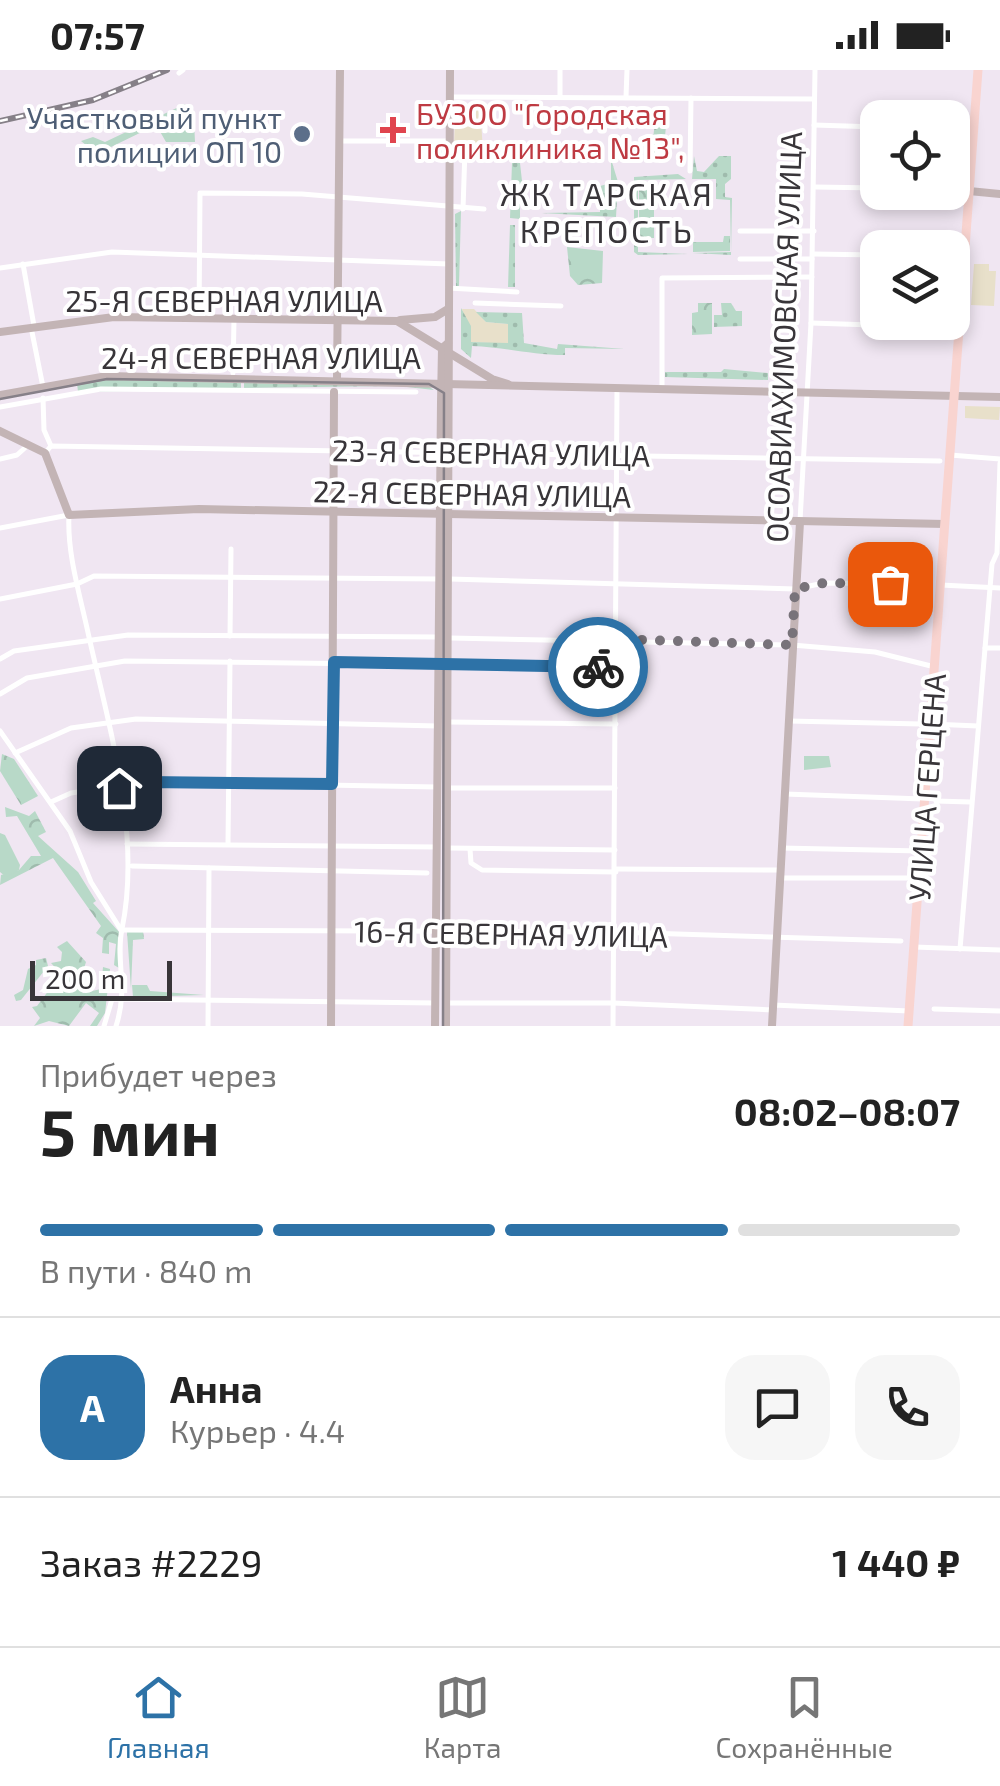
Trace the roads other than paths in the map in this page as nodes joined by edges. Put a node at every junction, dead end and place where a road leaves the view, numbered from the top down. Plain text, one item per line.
1 (340, 70) edge
2 (450, 70) edge
3 (560, 70) edge
4 (628, 70) edge
5 (815, 70) edge
6 (978, 70) edge
7 (450, 97) junction
8 (560, 98) junction
9 (626, 98) junction
10 (691, 98) junction
11 (813, 99) junction
12 (449, 124) junction
13 (814, 125) junction
14 (860, 126) edge
15 (970, 130) edge
16 (974, 130) junction
17 (485, 131) dead end
18 (340, 142) junction
19 (449, 142) junction
20 (465, 149) dead end
21 (690, 171) dead end
22 (815, 187) junction
23 (860, 188) edge
24 (970, 191) joint
25 (1000, 194) edge
26 (339, 198) junction
27 (449, 206) junction
28 (463, 208) junction
29 (484, 209) dead end
30 (967, 210) edge
31 (814, 230) junction
32 (740, 231) dead end
33 (200, 254) junction
34 (860, 255) edge
35 (813, 256) junction
36 (338, 257) junction
37 (740, 259) dead end
38 (24, 264) junction
39 (448, 264) junction
40 (0, 268) edge
41 (812, 277) junction
42 (448, 288) junction
43 (516, 292) dead end
44 (474, 303) dead end
45 (561, 306) dead end
46 (448, 309) junction
47 (199, 319) junction
48 (234, 319) junction
49 (337, 320) junction
50 (398, 320) junction
51 (811, 323) junction
52 (860, 325) edge
53 (33, 326) junction
54 (0, 332) edge
55 (447, 348) junction
56 (233, 373) dead end
57 (337, 379) junction
58 (446, 381) junction
59 (477, 386) junction
60 (522, 386) junction
61 (43, 387) junction
62 (617, 388) junction
63 (662, 389) junction
64 (334, 392) junction
65 (416, 392) dead end
66 (806, 392) junction
67 (0, 395) edge
68 (955, 396) junction
69 (451, 397) junction
70 (1000, 398) edge
71 (43, 399) junction
72 (0, 407) edge
73 (0, 431) edge
74 (27, 446) junction
75 (334, 448) junction
76 (48, 450) junction
77 (440, 450) junction
78 (451, 451) junction
79 (617, 454) junction
80 (950, 454) junction
81 (0, 459) edge
82 (804, 459) junction
83 (940, 461) dead end
84 (1000, 461) edge
85 (334, 513) junction
86 (69, 514) junction
87 (440, 515) junction
88 (451, 515) junction
89 (618, 518) junction
90 (800, 522) junction
91 (945, 524) junction
92 (0, 528) edge
93 (231, 549) dead end
94 (231, 576) junction
95 (335, 578) junction
96 (439, 579) junction
97 (450, 579) junction
98 (617, 581) junction
99 (77, 584) junction
100 (922, 584) dead end
101 (941, 584) junction
102 (990, 588) junction
103 (1000, 588) edge
104 (795, 589) junction
105 (0, 598) edge
106 (230, 636) junction
107 (334, 636) junction
108 (438, 637) junction
109 (450, 638) junction
110 (616, 639) junction
111 (89, 640) junction
112 (792, 645) junction
113 (985, 648) junction
114 (1000, 648) edge
115 (0, 659) edge
116 (230, 660) junction
117 (334, 662) junction
118 (438, 664) junction
119 (450, 664) junction
120 (95, 665) junction
121 (934, 666) junction
122 (616, 667) junction
123 (0, 694) edge
124 (228, 720) junction
125 (788, 721) junction
126 (108, 722) junction
127 (333, 722) junction
128 (449, 722) junction
129 (616, 724) junction
130 (926, 724) junction
131 (438, 726) junction
132 (978, 726) junction
133 (0, 731) edge
134 (15, 753) junction
135 (228, 783) junction
136 (332, 784) junction
137 (438, 787) junction
138 (119, 788) junction
139 (448, 788) junction
140 (615, 788) junction
141 (785, 794) junction
142 (931, 800) junction
143 (50, 802) junction
144 (970, 802) junction
145 (332, 843) junction
146 (127, 844) junction
147 (228, 844) junction
148 (436, 847) junction
149 (448, 848) junction
150 (470, 848) junction
151 (781, 848) junction
152 (614, 850) junction
153 (922, 851) junction
154 (132, 866) junction
155 (208, 868) junction
156 (331, 869) junction
157 (616, 870) junction
158 (427, 873) dead end
159 (780, 874) junction
160 (920, 878) junction
161 (121, 930) junction
162 (208, 930) junction
163 (330, 931) junction
164 (614, 932) junction
165 (435, 933) junction
166 (448, 933) junction
167 (777, 936) junction
168 (900, 941) dead end
169 (914, 947) junction
170 (960, 948) junction
171 (1000, 950) edge
172 (125, 998) junction
173 (209, 1000) junction
174 (330, 1002) junction
175 (446, 1002) junction
176 (435, 1003) junction
177 (614, 1003) junction
178 (773, 1007) junction
179 (934, 1009) dead end
180 (1000, 1010) edge
181 (910, 1011) junction
182 (104, 1026) edge
183 (116, 1026) edge
184 (208, 1026) edge
185 (330, 1026) edge
186 (435, 1026) edge
187 (446, 1026) edge
188 (613, 1026) edge
189 (772, 1026) edge
190 (908, 1026) edge

1 - 18 main road
2 - 7 main road
3 - 8 street
4 - 9 street
5 - 11 street, ОСОАВИАХИМОВСКАЯ УЛИЦА
6 - 16 main road, УЛИЦА ГЕРЦЕНА
7 - 8 street
7 - 12 main road
8 - 9 street
9 - 10 street
10 - 11 street
10 - 21 street
11 - 13 street, ОСОАВИАХИМОВСКАЯ УЛИЦА
12 - 17 street
12 - 19 main road
13 - 14 street
13 - 22 street, ОСОАВИАХИМОВСКАЯ УЛИЦА
15 - 16 street
16 - 24 main road, УЛИЦА ГЕРЦЕНА
18 - 19 street
18 - 26 main road
19 - 27 main road
20 - 28 street
22 - 23 street
22 - 31 street, ОСОАВИАХИМОВСКАЯ УЛИЦА
24 - 25 main road
26 - 27 street
26 - 33 street
26 - 36 main road
27 - 28 street
27 - 39 main road
28 - 29 street
30 - 68 main road, УЛИЦА ГЕРЦЕНА
31 - 32 street
31 - 35 street, ОСОАВИАХИМОВСКАЯ УЛИЦА
33 - 36 street
33 - 38 street
33 - 47 street
34 - 35 street
35 - 37 street
35 - 41 street, ОСОАВИАХИМОВСКАЯ УЛИЦА
36 - 39 street
36 - 49 main road
38 - 40 street
38 - 53 street
39 - 42 main road
41 - 51 street, ОСОАВИАХИМОВСКАЯ УЛИЦА
41 - 63 street
42 - 43 street
42 - 46 main road
44 - 45 street
46 - 50 main road
46 - 55 main road
47 - 48 main road, 25-Я СЕВЕРНАЯ УЛИЦА
47 - 53 main road, 25-Я СЕВЕРНАЯ УЛИЦА
48 - 49 main road, 25-Я СЕВЕРНАЯ УЛИЦА
48 - 56 street
49 - 50 main road, 25-Я СЕВЕРНАЯ УЛИЦА
49 - 57 main road
50 - 55 main road, 25-Я СЕВЕРНАЯ УЛИЦА
51 - 52 street
51 - 66 street, ОСОАВИАХИМОВСКАЯ УЛИЦА
53 - 54 main road, 25-Я СЕВЕРНАЯ УЛИЦА
53 - 61 street
55 - 58 main road
55 - 60 main road, 24-Я СЕВЕРНАЯ УЛИЦА
57 - 58 main road, 24-Я СЕВЕРНАЯ УЛИЦА
57 - 61 main road, 24-Я СЕВЕРНАЯ УЛИЦА
58 - 59 main road, 24-Я СЕВЕРНАЯ УЛИЦА
58 - 69 main road
58 - 77 main road
59 - 60 main road, 24-Я СЕВЕРНАЯ УЛИЦА
59 - 69 main road
60 - 62 main road, 24-Я СЕВЕРНАЯ УЛИЦА
61 - 67 main road, 24-Я СЕВЕРНАЯ УЛИЦА
61 - 71 street
62 - 63 main road, 24-Я СЕВЕРНАЯ УЛИЦА
62 - 79 street
63 - 66 main road, 24-Я СЕВЕРНАЯ УЛИЦА
64 - 65 street, 24-Я СЕВЕРНАЯ УЛИЦА
64 - 71 street, 24-Я СЕВЕРНАЯ УЛИЦА
64 - 75 main road
66 - 68 main road, 24-Я СЕВЕРНАЯ УЛИЦА
66 - 82 street, ОСОАВИАХИМОВСКАЯ УЛИЦА
68 - 70 main road, 24-Я СЕВЕРНАЯ УЛИЦА
68 - 80 main road, УЛИЦА ГЕРЦЕНА
69 - 78 main road
71 - 72 street, 24-Я СЕВЕРНАЯ УЛИЦА
71 - 76 street
73 - 74 main road
74 - 76 main road
74 - 81 street
75 - 76 street, 23-Я СЕВЕРНАЯ УЛИЦА
75 - 77 street, 23-Я СЕВЕРНАЯ УЛИЦА
75 - 85 main road
76 - 86 main road
77 - 78 street, 23-Я СЕВЕРНАЯ УЛИЦА
77 - 87 main road
78 - 79 street, 23-Я СЕВЕРНАЯ УЛИЦА
78 - 88 main road
79 - 82 street, 23-Я СЕВЕРНАЯ УЛИЦА
79 - 89 street
80 - 84 street
80 - 91 main road, УЛИЦА ГЕРЦЕНА
82 - 83 street, 23-Я СЕВЕРНАЯ УЛИЦА
82 - 90 street, ОСОАВИАХИМОВСКАЯ УЛИЦА
84 - 102 street
85 - 86 main road, 22-Я СЕВЕРНАЯ УЛИЦА
85 - 87 main road, 22-Я СЕВЕРНАЯ УЛИЦА
85 - 95 main road
86 - 92 street, 22-Я СЕВЕРНАЯ УЛИЦА
86 - 99 street
87 - 88 main road, 22-Я СЕВЕРНАЯ УЛИЦА
87 - 96 main road
88 - 89 main road, 22-Я СЕВЕРНАЯ УЛИЦА
88 - 97 main road
89 - 90 main road, 22-Я СЕВЕРНАЯ УЛИЦА
89 - 98 street
90 - 91 main road, 22-Я СЕВЕРНАЯ УЛИЦА
90 - 104 main road, ОСОАВИАХИМОВСКАЯ УЛИЦА
91 - 101 main road, УЛИЦА ГЕРЦЕНА
93 - 94 street
94 - 95 street
94 - 99 street
94 - 106 street
95 - 96 street
95 - 107 main road
96 - 108 main road
97 - 98 street
97 - 109 main road
98 - 104 street
98 - 110 street
99 - 105 street
99 - 111 street
100 - 104 street
101 - 102 street
101 - 121 main road, УЛИЦА ГЕРЦЕНА
102 - 103 street
102 - 113 street
104 - 112 main road, ОСОАВИАХИМОВСКАЯ УЛИЦА
106 - 107 street
106 - 111 street
107 - 108 street
107 - 117 main road
108 - 118 main road
109 - 110 street
109 - 119 main road
110 - 112 street
110 - 122 street
111 - 115 street
111 - 120 street
112 - 121 street
112 - 125 main road, ОСОАВИАХИМОВСКАЯ УЛИЦА
113 - 114 street
113 - 132 street
116 - 117 street
116 - 120 street
116 - 124 street
117 - 118 street
117 - 127 main road
118 - 119 street
118 - 131 main road
119 - 122 street
119 - 128 main road
120 - 123 street
120 - 126 street
121 - 130 main road, УЛИЦА ГЕРЦЕНА
122 - 129 street
124 - 126 street
124 - 127 street
124 - 135 street
125 - 130 street
125 - 141 main road, ОСОАВИАХИМОВСКАЯ УЛИЦА
126 - 134 street
126 - 138 street
127 - 131 street
127 - 136 main road
128 - 129 street
128 - 139 main road
129 - 140 street
130 - 132 street
130 - 142 main road, УЛИЦА ГЕРЦЕНА
131 - 137 main road
132 - 144 street
133 - 134 street
134 - 143 street
135 - 136 street
135 - 138 street
135 - 147 street
136 - 137 street
136 - 145 main road
137 - 148 main road
138 - 143 street
138 - 146 street
139 - 140 street
139 - 149 main road
140 - 152 street
141 - 142 street
141 - 151 main road, ОСОАВИАХИМОВСКАЯ УЛИЦА
142 - 144 street
142 - 153 main road, УЛИЦА ГЕРЦЕНА
143 - 161 street
144 - 170 street
145 - 147 street
145 - 148 street
145 - 156 main road
146 - 147 street
146 - 154 street
148 - 165 main road
149 - 150 street
149 - 166 main road
150 - 152 street
150 - 157 street
151 - 153 street
151 - 159 main road, ОСОАВИАХИМОВСКАЯ УЛИЦА
152 - 157 street
153 - 160 main road, УЛИЦА ГЕРЦЕНА
154 - 155 street
154 - 161 street
155 - 156 street
155 - 162 street
156 - 158 street
156 - 163 main road
157 - 159 street
157 - 164 street
159 - 160 street
159 - 167 main road, ОСОАВИАХИМОВСКАЯ УЛИЦА
160 - 169 main road, УЛИЦА ГЕРЦЕНА
161 - 162 street, 16-Я СЕВЕРНАЯ УЛИЦА
161 - 172 street
162 - 163 street, 16-Я СЕВЕРНАЯ УЛИЦА
162 - 173 street
163 - 165 street, 16-Я СЕВЕРНАЯ УЛИЦА
163 - 174 main road
164 - 166 street, 16-Я СЕВЕРНАЯ УЛИЦА
164 - 167 street, 16-Я СЕВЕРНАЯ УЛИЦА
164 - 177 street
165 - 166 street, 16-Я СЕВЕРНАЯ УЛИЦА
165 - 176 main road
166 - 175 main road
167 - 168 street, 16-Я СЕВЕРНАЯ УЛИЦА
167 - 178 main road, ОСОАВИАХИМОВСКАЯ УЛИЦА
169 - 170 street
169 - 181 main road, УЛИЦА ГЕРЦЕНА
170 - 171 street
172 - 173 street
172 - 182 street
172 - 183 street
173 - 174 street
173 - 184 street
174 - 176 street
174 - 185 main road
175 - 177 street
175 - 187 main road
176 - 186 main road
177 - 178 street
177 - 188 street
178 - 181 street
178 - 189 main road, ОСОАВИАХИМОВСКАЯ УЛИЦА
179 - 180 street
181 - 190 main road, УЛИЦА ГЕРЦЕНА

